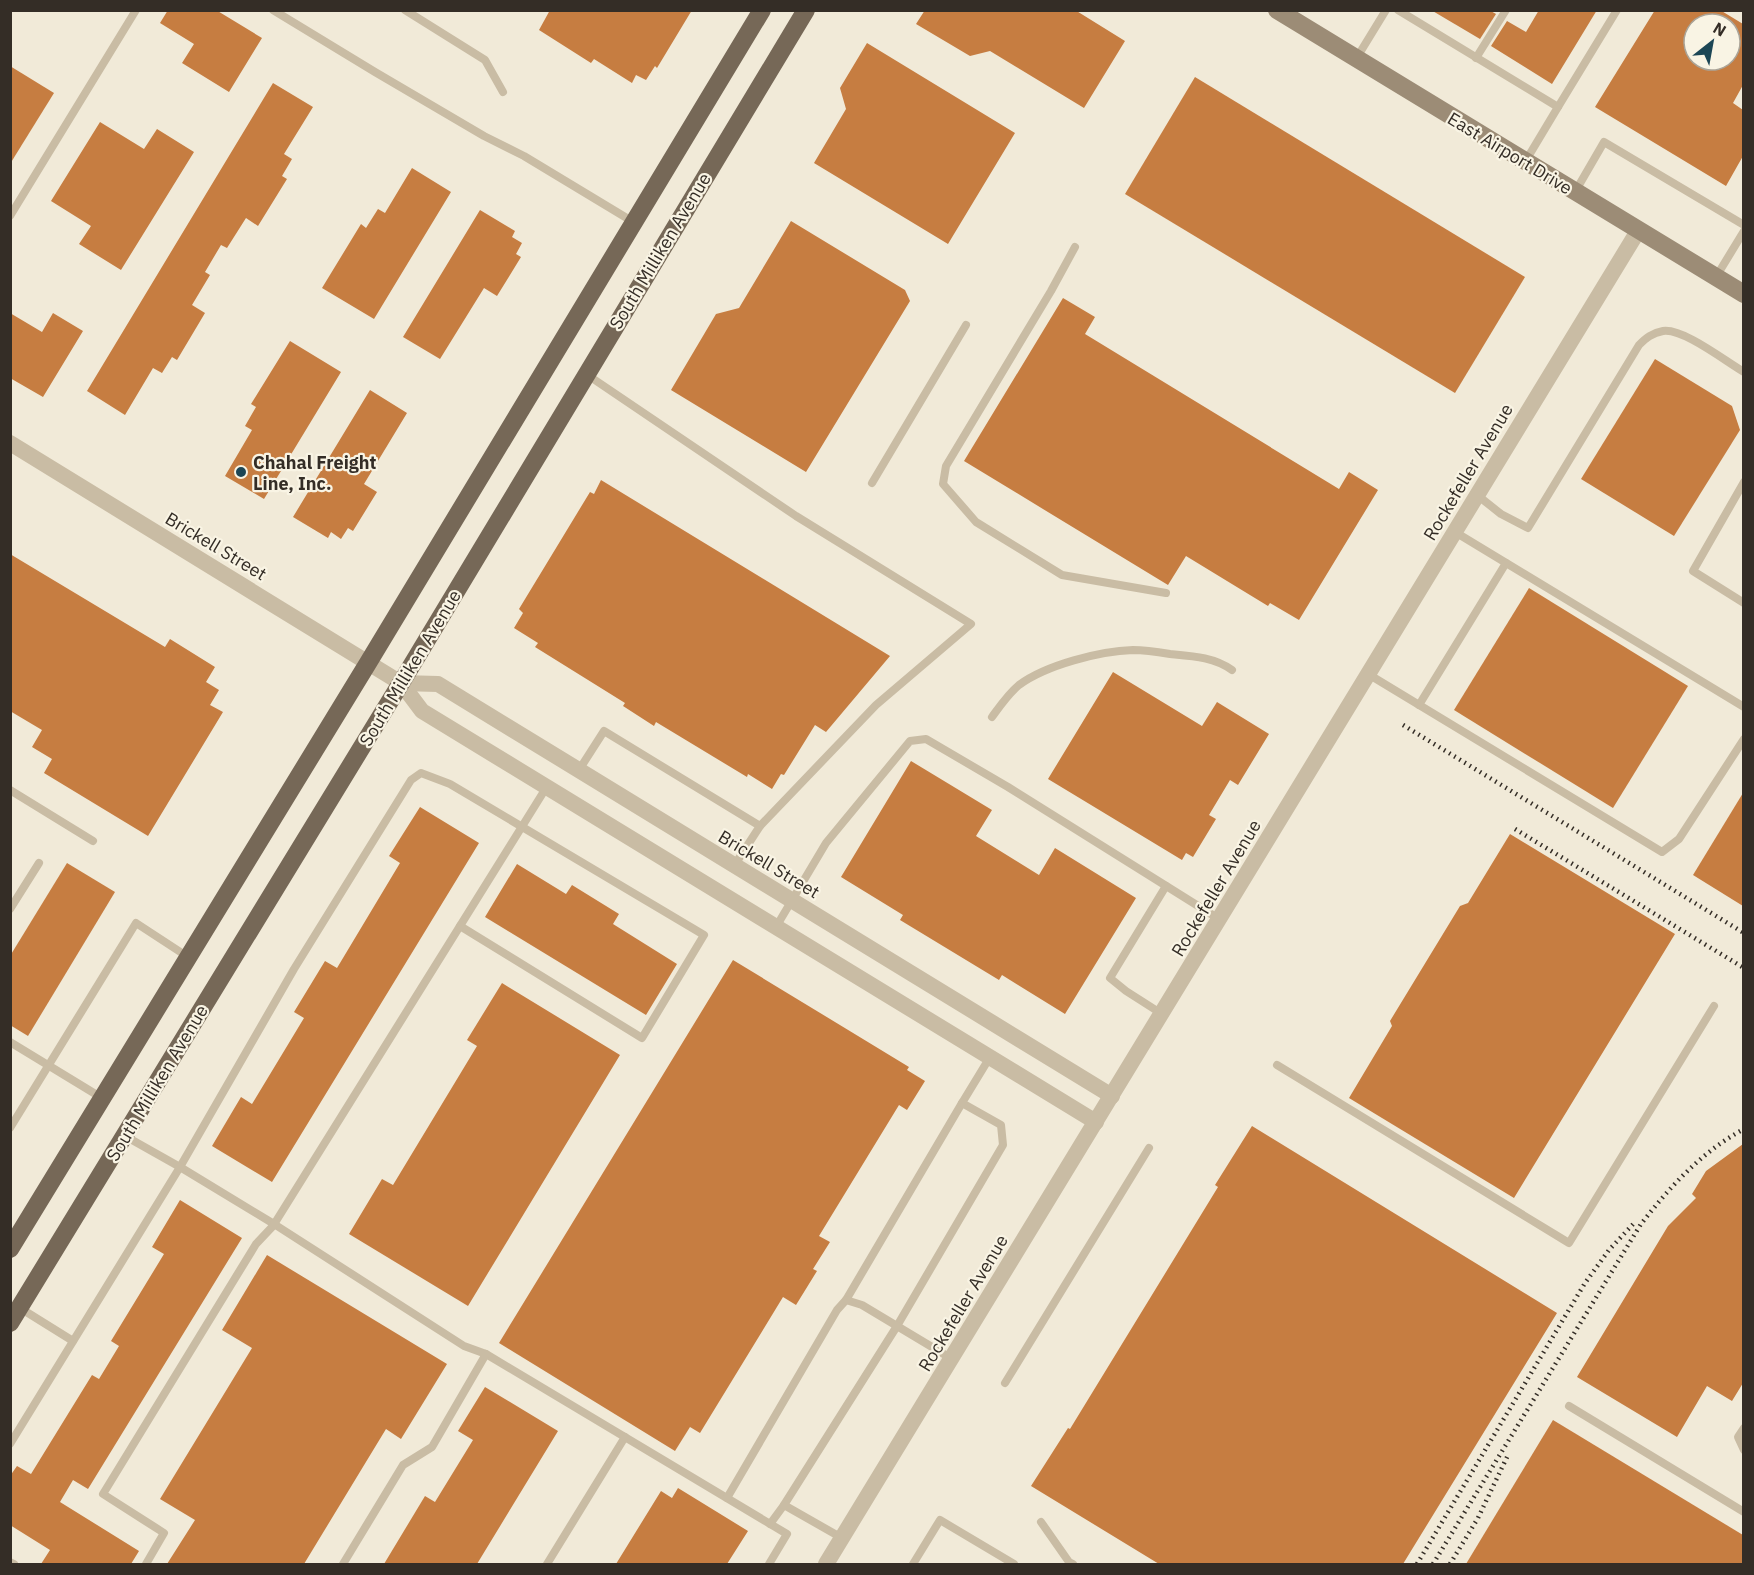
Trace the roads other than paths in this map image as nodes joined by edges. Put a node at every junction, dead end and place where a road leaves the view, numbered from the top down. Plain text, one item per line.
1 (136, 10) edge
2 (273, 10) edge
3 (405, 10) edge
4 (762, 10) edge
5 (806, 10) edge
6 (1276, 10) edge
7 (1386, 10) edge
8 (1398, 10) edge
9 (1506, 10) edge
10 (1617, 10) edge
11 (1476, 58) junction
12 (1356, 59) junction
13 (503, 92) dead end
14 (1558, 107) junction
15 (1525, 162) junction
16 (1575, 192) junction
17 (10, 216) edge
18 (635, 223) junction
19 (1743, 225) edge
20 (1638, 231) junction
21 (1743, 231) edge
22 (1075, 247) dead end
23 (1716, 278) junction
24 (1743, 294) edge
25 (966, 325) dead end
26 (1743, 372) edge
27 (586, 374) junction
28 (10, 443) edge
29 (1743, 482) edge
30 (872, 483) dead end
31 (1477, 495) junction
32 (1455, 532) junction
33 (1506, 563) junction
34 (1166, 593) dead end
35 (1743, 603) edge
36 (369, 663) junction
37 (1232, 670) dead end
38 (1368, 674) junction
39 (401, 682) junction
40 (1419, 705) junction
41 (1743, 707) edge
42 (992, 717) dead end
43 (1743, 739) edge
44 (579, 770) junction
45 (546, 788) junction
46 (10, 790) edge
47 (521, 826) junction
48 (760, 826) junction
49 (93, 841) dead end
50 (39, 863) dead end
51 (734, 866) junction
52 (1166, 886) junction
53 (792, 900) junction
54 (10, 909) edge
55 (1219, 919) junction
56 (460, 926) junction
57 (776, 927) junction
58 (189, 957) junction
59 (1714, 1006) dead end
60 (1162, 1014) junction
61 (10, 1042) edge
62 (990, 1057) junction
63 (1277, 1065) dead end
64 (48, 1066) junction
65 (1112, 1096) junction
66 (102, 1098) junction
67 (962, 1103) junction
68 (1096, 1122) junction
69 (10, 1128) edge
70 (125, 1136) junction
71 (1149, 1148) dead end
72 (180, 1167) junction
73 (274, 1224) junction
74 (10, 1249) edge
75 (846, 1300) junction
76 (20, 1308) junction
77 (10, 1323) edge
78 (897, 1326) junction
79 (73, 1341) junction
80 (486, 1354) junction
81 (952, 1359) junction
82 (1005, 1383) dead end
83 (1569, 1406) dead end
84 (1743, 1428) edge
85 (625, 1437) junction
86 (10, 1444) edge
87 (1743, 1450) edge
88 (727, 1498) junction
89 (784, 1505) junction
90 (1743, 1512) edge
91 (1041, 1522) dead end
92 (770, 1524) junction
93 (842, 1538) junction
94 (146, 1564) edge
95 (343, 1564) edge
96 (547, 1564) edge
97 (769, 1564) edge
98 (826, 1564) edge
99 (913, 1564) edge
100 (1014, 1564) edge
101 (1070, 1564) edge

1 - 17 lane
2 - 18 lane
3 - 13 lane
4 - 18 main road, South Milliken Avenue
5 - 27 main road, South Milliken Avenue
6 - 12 main road, East Airport Drive
7 - 12 lane
8 - 11 lane
9 - 11 lane
10 - 14 lane
11 - 14 lane
12 - 15 main road, East Airport Drive
14 - 15 lane
15 - 16 main road, East Airport Drive
16 - 19 lane
16 - 20 main road, East Airport Drive
18 - 36 main road, South Milliken Avenue
20 - 23 main road, East Airport Drive
20 - 31 street, Rockefeller Avenue
21 - 23 lane
22 - 34 lane
23 - 24 main road, East Airport Drive
25 - 30 lane
26 - 31 lane
27 - 39 main road, South Milliken Avenue
27 - 48 lane
28 - 36 street, Brickell Street
29 - 35 lane
31 - 32 street, Rockefeller Avenue
32 - 33 lane
32 - 38 street, Rockefeller Avenue
33 - 40 lane
33 - 41 lane
36 - 39 street, Brickell Street
36 - 58 main road, South Milliken Avenue
37 - 42 lane
38 - 40 lane
38 - 55 street, Rockefeller Avenue
39 - 44 street, Brickell Street
39 - 45 street, Brickell Street
39 - 70 main road, South Milliken Avenue
40 - 43 lane
44 - 48 lane
44 - 51 street, Brickell Street
45 - 47 lane
45 - 57 street, Brickell Street
46 - 49 lane
47 - 56 lane
47 - 56 lane
47 - 72 lane
48 - 51 lane
50 - 54 lane
51 - 53 street, Brickell Street
52 - 53 lane
52 - 55 lane
52 - 60 lane
53 - 57 lane
53 - 65 street, Brickell Street
55 - 60 street, Rockefeller Avenue
56 - 73 lane
57 - 62 street, Brickell Street
58 - 64 lane
58 - 66 main road, South Milliken Avenue
59 - 63 lane
60 - 65 street, Rockefeller Avenue
61 - 64 lane
62 - 67 lane
62 - 68 street, Brickell Street
64 - 66 lane
64 - 69 lane
65 - 68 street, Rockefeller Avenue
66 - 74 main road, South Milliken Avenue
67 - 75 lane
67 - 78 lane
68 - 81 street, Rockefeller Avenue
70 - 72 lane
70 - 76 main road, South Milliken Avenue
71 - 82 lane
72 - 73 lane
72 - 79 lane
73 - 80 lane
73 - 94 lane
75 - 78 lane
75 - 88 lane
76 - 77 main road, South Milliken Avenue
76 - 79 lane
78 - 81 lane
78 - 89 lane
79 - 86 lane
80 - 85 lane
80 - 95 lane
81 - 93 street, Rockefeller Avenue
83 - 90 lane
84 - 87 lane
85 - 88 lane
85 - 96 lane
88 - 92 lane
89 - 92 lane
89 - 93 lane
91 - 101 lane
92 - 97 lane
93 - 98 street, Rockefeller Avenue
99 - 100 lane

